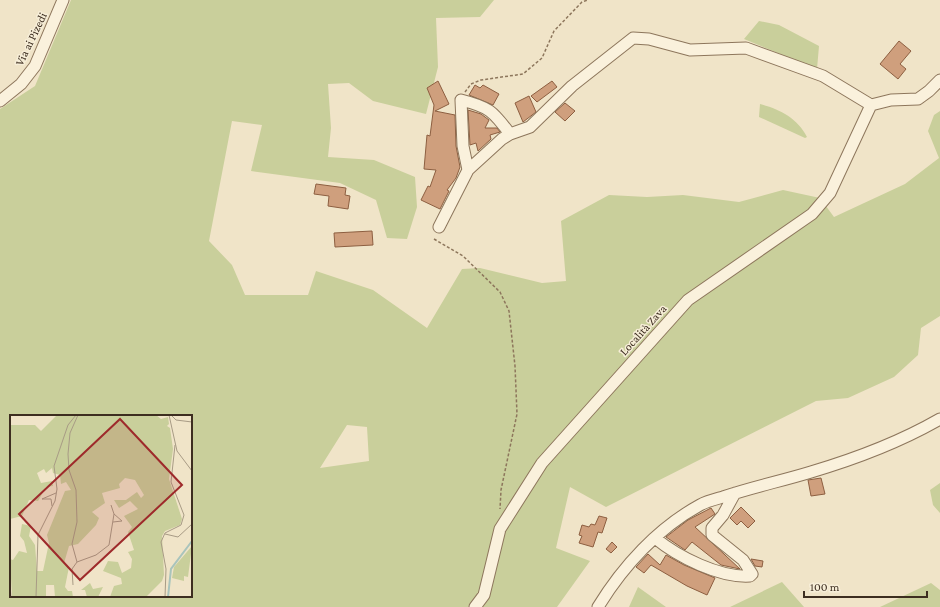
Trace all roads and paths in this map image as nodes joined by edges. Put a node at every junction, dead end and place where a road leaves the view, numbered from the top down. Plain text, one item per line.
1 (63, 0) edge
2 (588, 0) edge
3 (940, 80) edge
4 (461, 100) junction
5 (0, 101) edge
6 (872, 104) junction
7 (510, 134) junction
8 (468, 170) junction
9 (439, 227) dead end
10 (434, 239) dead end
11 (940, 419) edge
12 (735, 493) junction
13 (500, 513) dead end
14 (655, 538) junction
15 (475, 607) edge
16 (598, 607) edge

1 - 5 street, Via ai Pizedi
2 - 4 path
3 - 6 street
4 - 7 street
4 - 8 street
6 - 7 street
6 - 15 street, Località Zava
7 - 8 street
8 - 9 street
10 - 13 path
11 - 12 street
12 - 14 street
12 - 14 street
14 - 16 street

